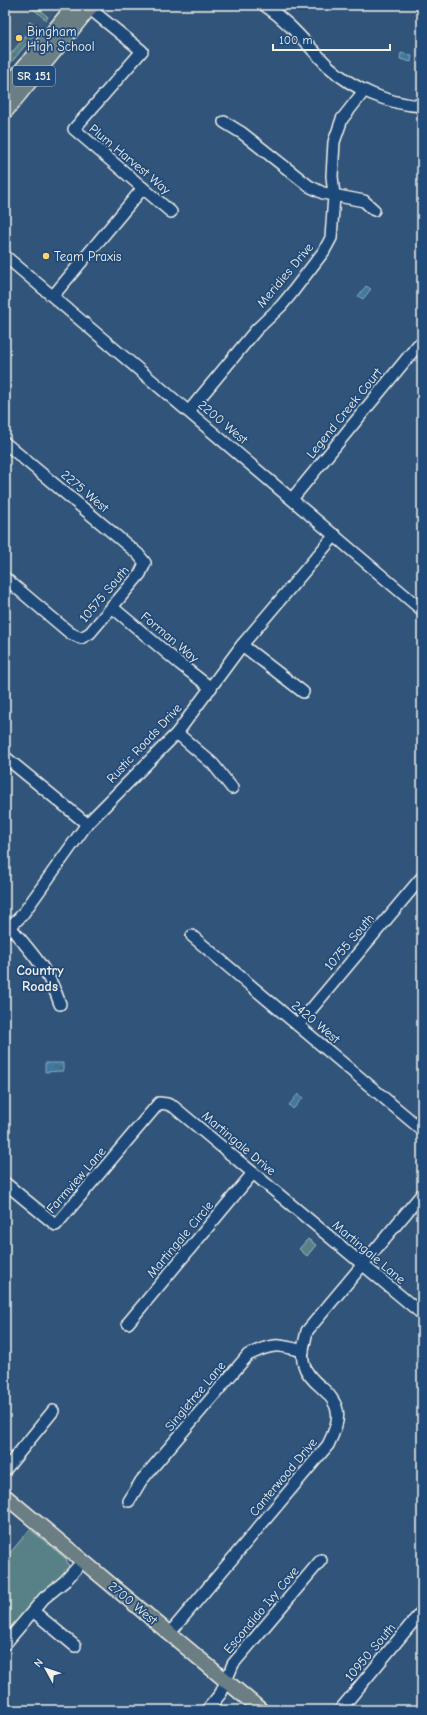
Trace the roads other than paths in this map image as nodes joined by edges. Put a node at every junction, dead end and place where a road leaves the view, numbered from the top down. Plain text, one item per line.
1 (75, 5) edge
2 (264, 5) edge
3 (90, 6) edge
4 (5, 90) edge
5 (364, 91) junction
6 (422, 106) edge
7 (5, 112) edge
8 (224, 122) dead end
9 (143, 188) junction
10 (334, 196) junction
11 (374, 210) dead end
12 (171, 212) dead end
13 (5, 256) edge
14 (53, 296) junction
15 (418, 345) dead end
16 (189, 412) junction
17 (5, 443) edge
18 (292, 499) junction
19 (335, 535) junction
20 (145, 563) joint
21 (5, 578) edge
22 (112, 607) junction
23 (422, 610) edge
24 (242, 645) junction
25 (211, 688) junction
26 (303, 692) dead end
27 (177, 733) junction
28 (5, 757) edge
29 (232, 788) dead end
30 (87, 824) junction
31 (422, 877) edge
32 (8, 930) edge
33 (192, 936) dead end
34 (60, 1004) dead end
35 (298, 1025) junction
36 (159, 1103) joint
37 (422, 1130) edge
38 (253, 1173) junction
39 (5, 1183) edge
40 (422, 1194) edge
41 (297, 1210) joint
42 (362, 1264) junction
43 (422, 1314) edge
44 (128, 1322) dead end
45 (303, 1351) junction
46 (53, 1412) dead end
47 (5, 1470) edge
48 (5, 1496) edge
49 (129, 1502) dead end
50 (321, 1560) dead end
51 (83, 1561) junction
52 (33, 1610) junction
53 (422, 1611) edge
54 (169, 1634) junction
55 (5, 1644) edge
56 (75, 1646) dead end
57 (226, 1681) junction
58 (206, 1710) edge
59 (260, 1710) edge
60 (340, 1710) edge

1 - 4 main road, SR 151
2 - 5 street
3 - 7 main road, SR 151
3 - 9 street, Plum Harvest Way
5 - 6 street
5 - 10 street, Meridies Drive
8 - 10 street
9 - 12 street, Plum Harvest Way
9 - 14 street
10 - 11 street
10 - 16 street, Meridies Drive
13 - 14 street, 2200 West
14 - 16 street, 2200 West
15 - 18 street, Legend Creek Court
16 - 18 street, 2200 West
17 - 20 street, 2275 West
18 - 19 street, 2200 West
19 - 23 street, 2200 West
19 - 24 street, Rustic Roads Drive
20 - 22 street, 10575 South
21 - 22 street, 10575 South
22 - 25 street, Forman Way
24 - 25 street, Rustic Roads Drive
24 - 26 street
25 - 27 street, Rustic Roads Drive
27 - 29 street
27 - 30 street, Rustic Roads Drive
28 - 30 street
30 - 32 street, Rustic Roads Drive
31 - 35 street, 10755 South
32 - 34 street
33 - 35 street, 2420 West
35 - 37 street, 2420 West
36 - 38 street, Martingale Drive
36 - 39 street, Farmview Lane
38 - 41 street, Martingale Drive
38 - 44 street, Martingale Circle
40 - 42 street, Canterwood Drive
41 - 42 street, Martingale Lane
42 - 43 street, Martingale Lane
42 - 45 street, Canterwood Drive
45 - 49 street, Singletree Lane
45 - 54 street, Canterwood Drive
46 - 47 street
48 - 51 main road, 2700 West
50 - 57 street, Escondido Ivy Cove
51 - 52 street
51 - 54 main road, 2700 West
52 - 55 street
52 - 56 street
53 - 60 street, 10950 South
54 - 57 main road, 2700 West
57 - 58 street, Escondido Ivy Cove
57 - 59 main road, 2700 West

